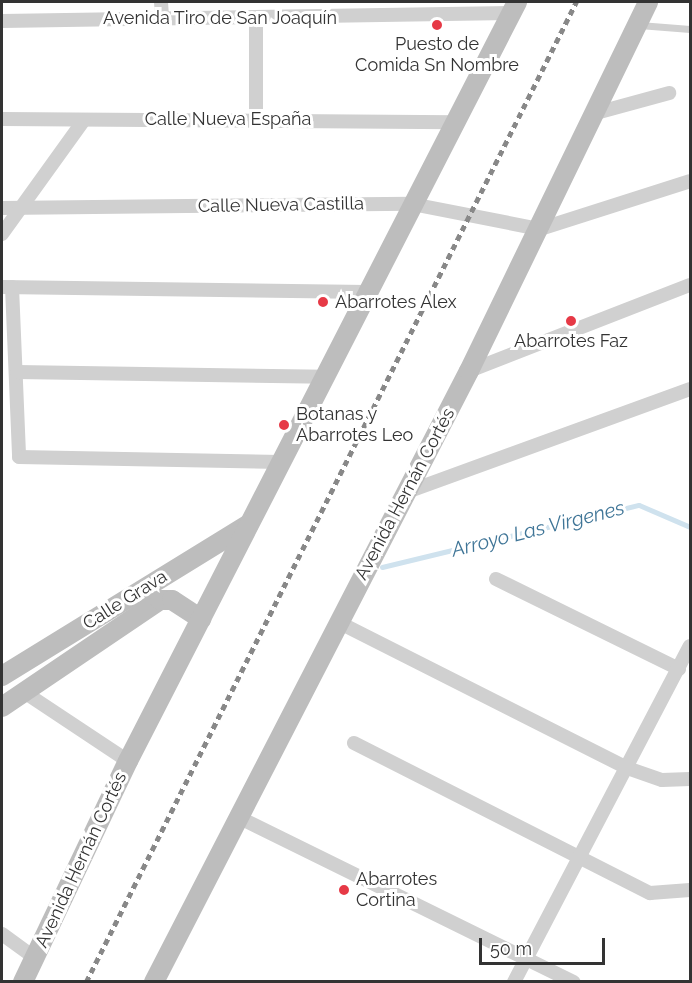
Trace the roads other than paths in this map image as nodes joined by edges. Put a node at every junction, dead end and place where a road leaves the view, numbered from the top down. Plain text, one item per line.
1 (161, 2) edge
2 (416, 2) edge
3 (648, 2) edge
4 (514, 7) edge
5 (416, 16) junction
6 (162, 17) junction
7 (256, 19) junction
8 (2, 21) edge
9 (637, 25) junction
10 (690, 29) edge
11 (669, 93) dead end
12 (596, 113) junction
13 (256, 117) junction
14 (2, 119) edge
15 (84, 120) junction
16 (454, 122) junction
17 (690, 181) edge
18 (412, 204) junction
19 (2, 208) edge
20 (21, 208) junction
21 (540, 229) junction
22 (2, 234) edge
23 (690, 285) edge
24 (7, 287) edge
25 (367, 292) junction
26 (469, 371) junction
27 (17, 372) junction
28 (325, 377) junction
29 (690, 389) edge
30 (281, 462) junction
31 (407, 492) junction
32 (249, 524) junction
33 (496, 579) dead end
34 (201, 619) junction
35 (338, 622) junction
36 (690, 646) edge
37 (679, 669) junction
38 (2, 676) edge
39 (24, 692) junction
40 (2, 707) edge
41 (354, 743) dead end
42 (128, 761) junction
43 (627, 768) junction
44 (690, 779) edge
45 (238, 817) junction
46 (580, 861) junction
47 (690, 890) edge
48 (2, 933) edge
49 (35, 958) junction
50 (526, 958) junction
51 (23, 981) edge
52 (154, 981) edge
53 (514, 981) edge
54 (574, 981) edge

1 - 6 street
2 - 5 street
3 - 9 main road, Avenida Hernán Cortés
4 - 5 street, Avenida Tiro de San Joaquín
4 - 16 main road, Avenida Hernán Cortés
5 - 7 street, Avenida Tiro de San Joaquín
6 - 7 street, Avenida Tiro de San Joaquín
6 - 8 street, Avenida Tiro de San Joaquín
7 - 13 street
9 - 10 lane
9 - 12 main road, Avenida Hernán Cortés
11 - 12 street
12 - 21 main road, Avenida Hernán Cortés
13 - 15 street, Calle Nueva España
13 - 16 street, Calle Nueva España
14 - 15 street, Calle Nueva España
15 - 20 street
16 - 18 main road, Avenida Hernán Cortés
17 - 21 street
18 - 20 street, Calle Nueva Castilla
18 - 21 street, Calle Nueva Castilla
18 - 25 main road, Avenida Hernán Cortés
19 - 20 street, Calle Nueva Castilla
20 - 22 street
21 - 26 main road, Avenida Hernán Cortés
23 - 26 street
24 - 25 street
24 - 27 street
25 - 28 main road, Avenida Hernán Cortés
26 - 31 main road, Avenida Hernán Cortés
27 - 28 street
27 - 30 street
28 - 30 main road, Avenida Hernán Cortés
29 - 31 street
30 - 32 main road, Avenida Hernán Cortés
31 - 35 main road, Avenida Hernán Cortés
32 - 34 main road, Avenida Hernán Cortés
32 - 38 main road, Calle Grava
33 - 37 street
34 - 39 main road, Calle Grava
34 - 42 main road, Avenida Hernán Cortés
35 - 43 street
35 - 45 main road, Avenida Hernán Cortés
36 - 37 street
37 - 43 street
39 - 40 main road, Calle Grava
39 - 42 street
41 - 46 street
42 - 49 main road, Avenida Hernán Cortés
43 - 44 street
43 - 46 street
45 - 50 street
45 - 52 main road, Avenida Hernán Cortés
46 - 47 street
46 - 50 street
48 - 49 street
49 - 51 main road, Avenida Hernán Cortés
50 - 53 street
50 - 54 street

